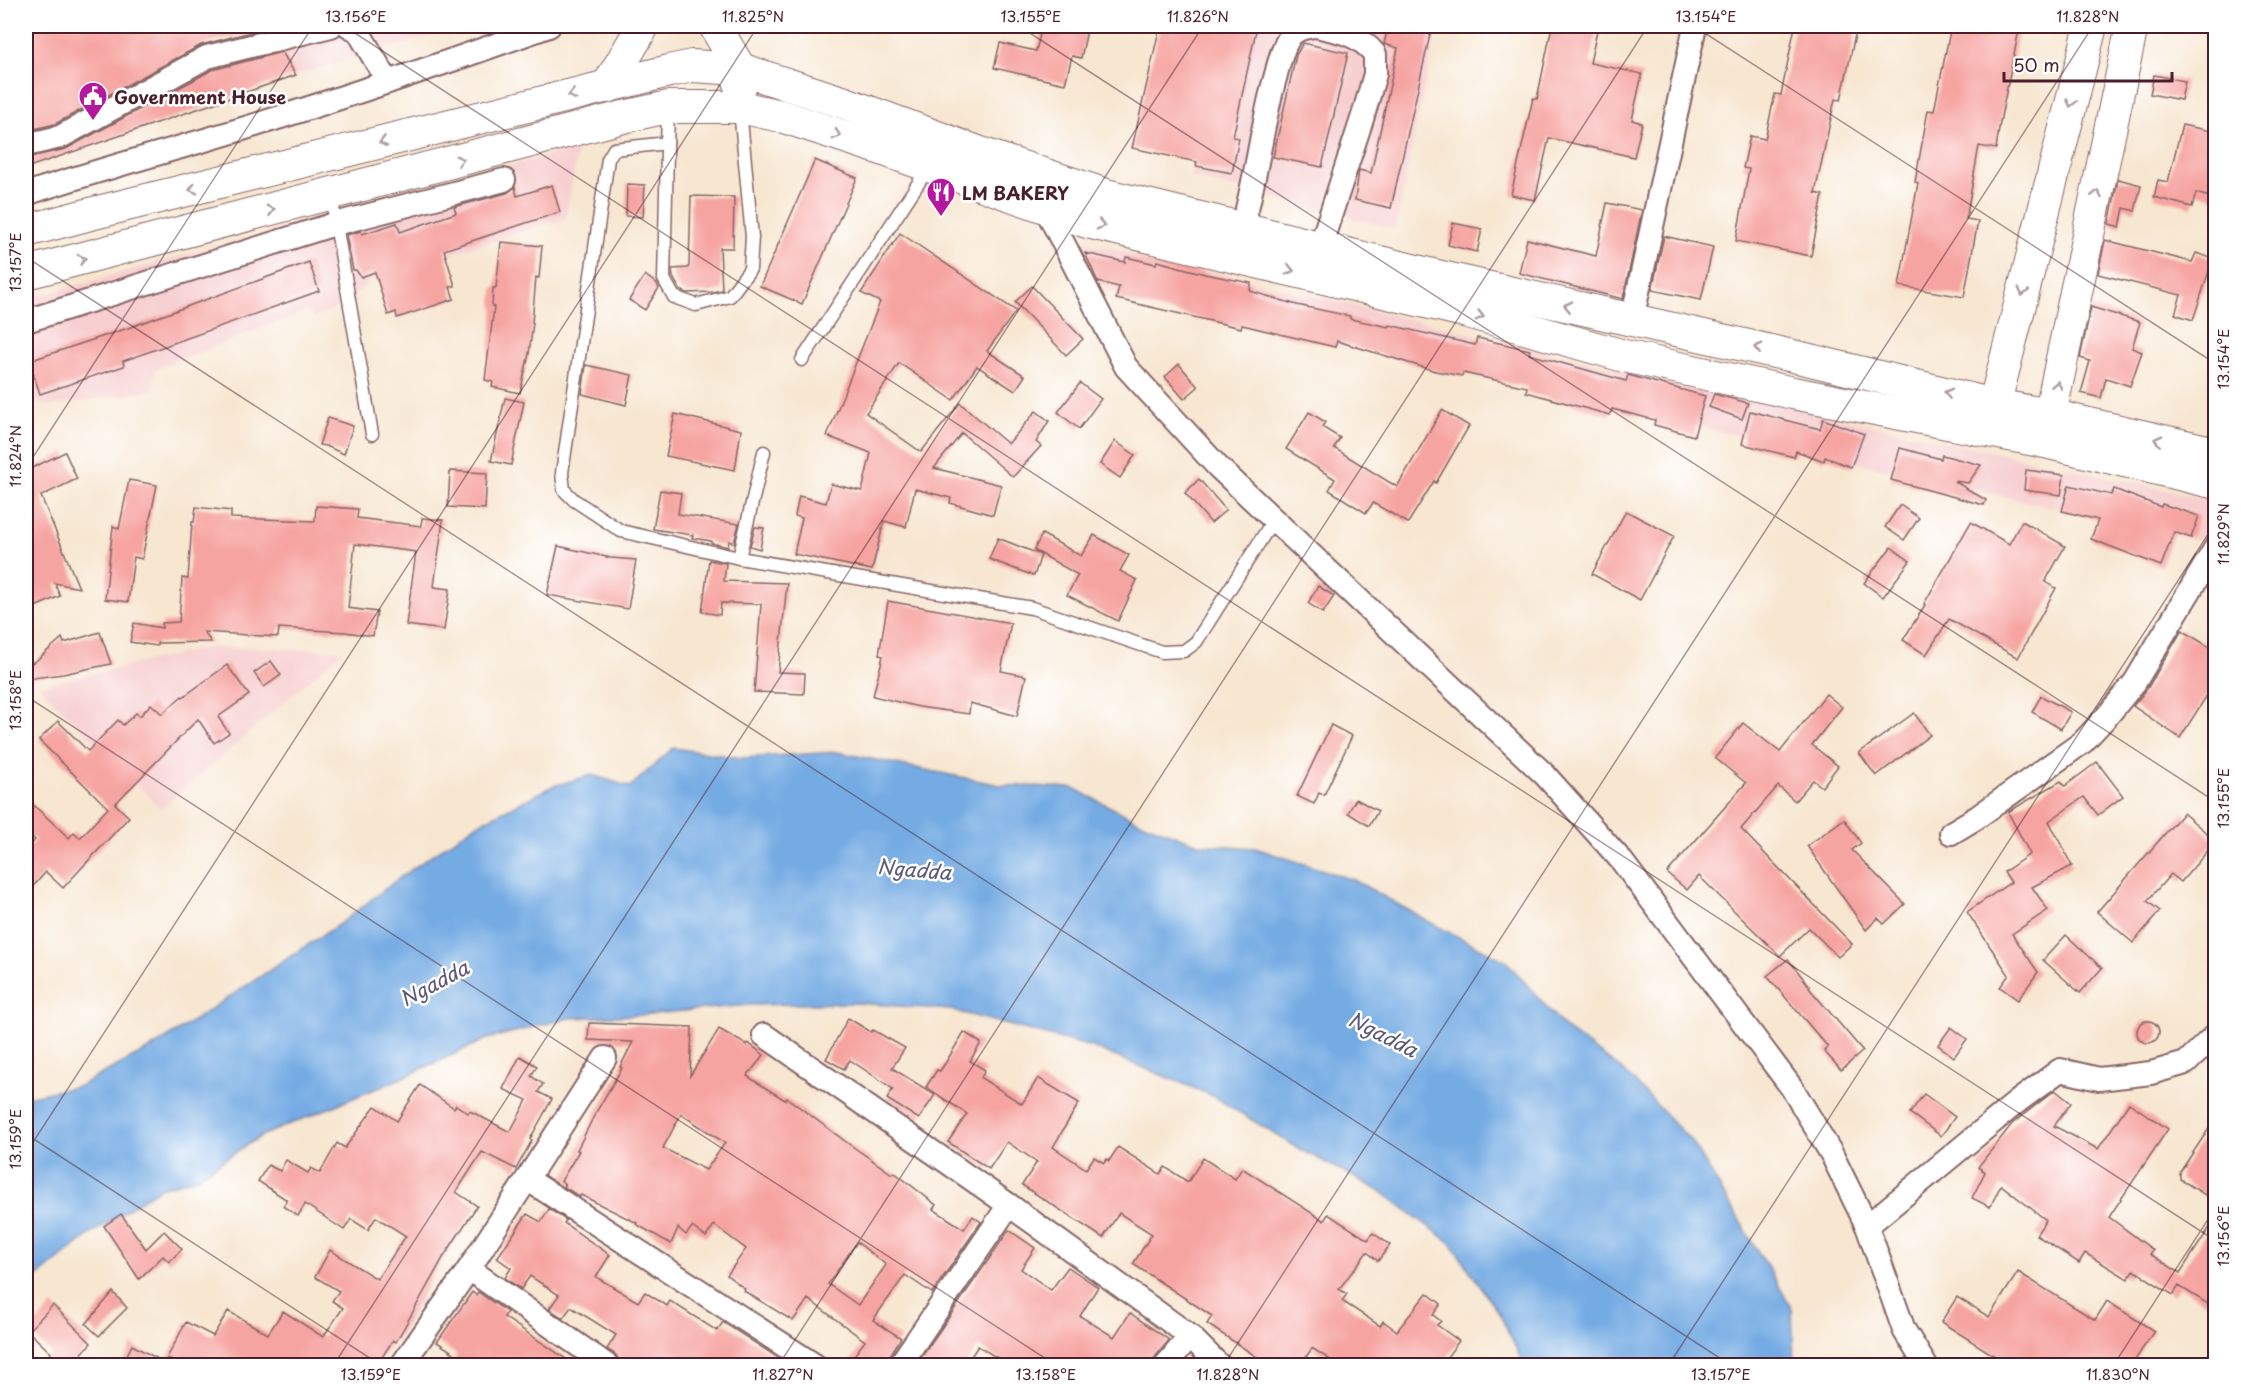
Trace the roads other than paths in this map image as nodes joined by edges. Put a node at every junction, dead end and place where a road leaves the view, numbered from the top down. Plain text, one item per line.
1 (331, 26) edge
2 (350, 26) edge
3 (549, 26) edge
4 (643, 26) edge
5 (715, 26) edge
6 (1314, 26) edge
7 (1695, 26) edge
8 (2091, 26) edge
9 (2133, 26) edge
10 (740, 69) junction
11 (388, 82) junction
12 (607, 87) junction
13 (740, 107) junction
14 (668, 108) junction
15 (667, 142) junction
16 (26, 145) edge
17 (930, 166) junction
18 (504, 180) dead end
19 (26, 194) edge
20 (1045, 207) junction
21 (333, 209) junction
22 (1242, 228) junction
23 (26, 231) edge
24 (1320, 247) junction
25 (26, 273) edge
26 (1632, 320) junction
27 (26, 321) edge
28 (802, 360) dead end
29 (1991, 418) junction
30 (2047, 429) junction
31 (372, 434) dead end
32 (764, 452) dead end
33 (2216, 453) edge
34 (2216, 483) edge
35 (1274, 519) junction
36 (2216, 547) edge
37 (739, 558) junction
38 (1951, 833) dead end
39 (2216, 1034) edge
40 (764, 1035) dead end
41 (605, 1058) dead end
42 (527, 1179) junction
43 (1009, 1206) junction
44 (1867, 1226) junction
45 (469, 1269) junction
46 (1190, 1336) junction
47 (401, 1365) edge
48 (608, 1365) edge
49 (816, 1365) edge
50 (898, 1365) edge
51 (1166, 1365) edge
52 (1220, 1365) edge
53 (1926, 1365) edge

1 - 16 street
2 - 11 street
3 - 11 street
4 - 12 main road
5 - 10 main road
6 - 22 street
6 - 24 street
7 - 26 street
8 -> 29 main road
30 -> 9 main road
10 - 12 main road
10 - 13 main road
10 - 22 main road
11 - 19 street
12 -> 23 main road
13 - 14 main road
13 - 15 lane
13 -> 17 main road
14 - 15 lane
21 -> 14 main road
15 - 37 lane
17 - 20 main road
17 - 28 lane
18 - 21 street
20 -> 29 main road
20 - 35 street
25 -> 21 main road
21 - 27 street
21 - 31 lane
22 - 24 main road
26 -> 24 main road
29 -> 26 main road
29 - 30 main road
33 -> 30 main road
30 - 34 main road
32 - 37 lane
35 - 37 lane
35 - 44 street
36 - 38 street
39 - 44 street
40 - 43 street
41 - 42 street
42 - 45 street
42 - 49 street
43 - 46 street
43 - 50 street
44 - 53 street
45 - 47 street
45 - 48 street
46 - 51 street
46 - 52 street

